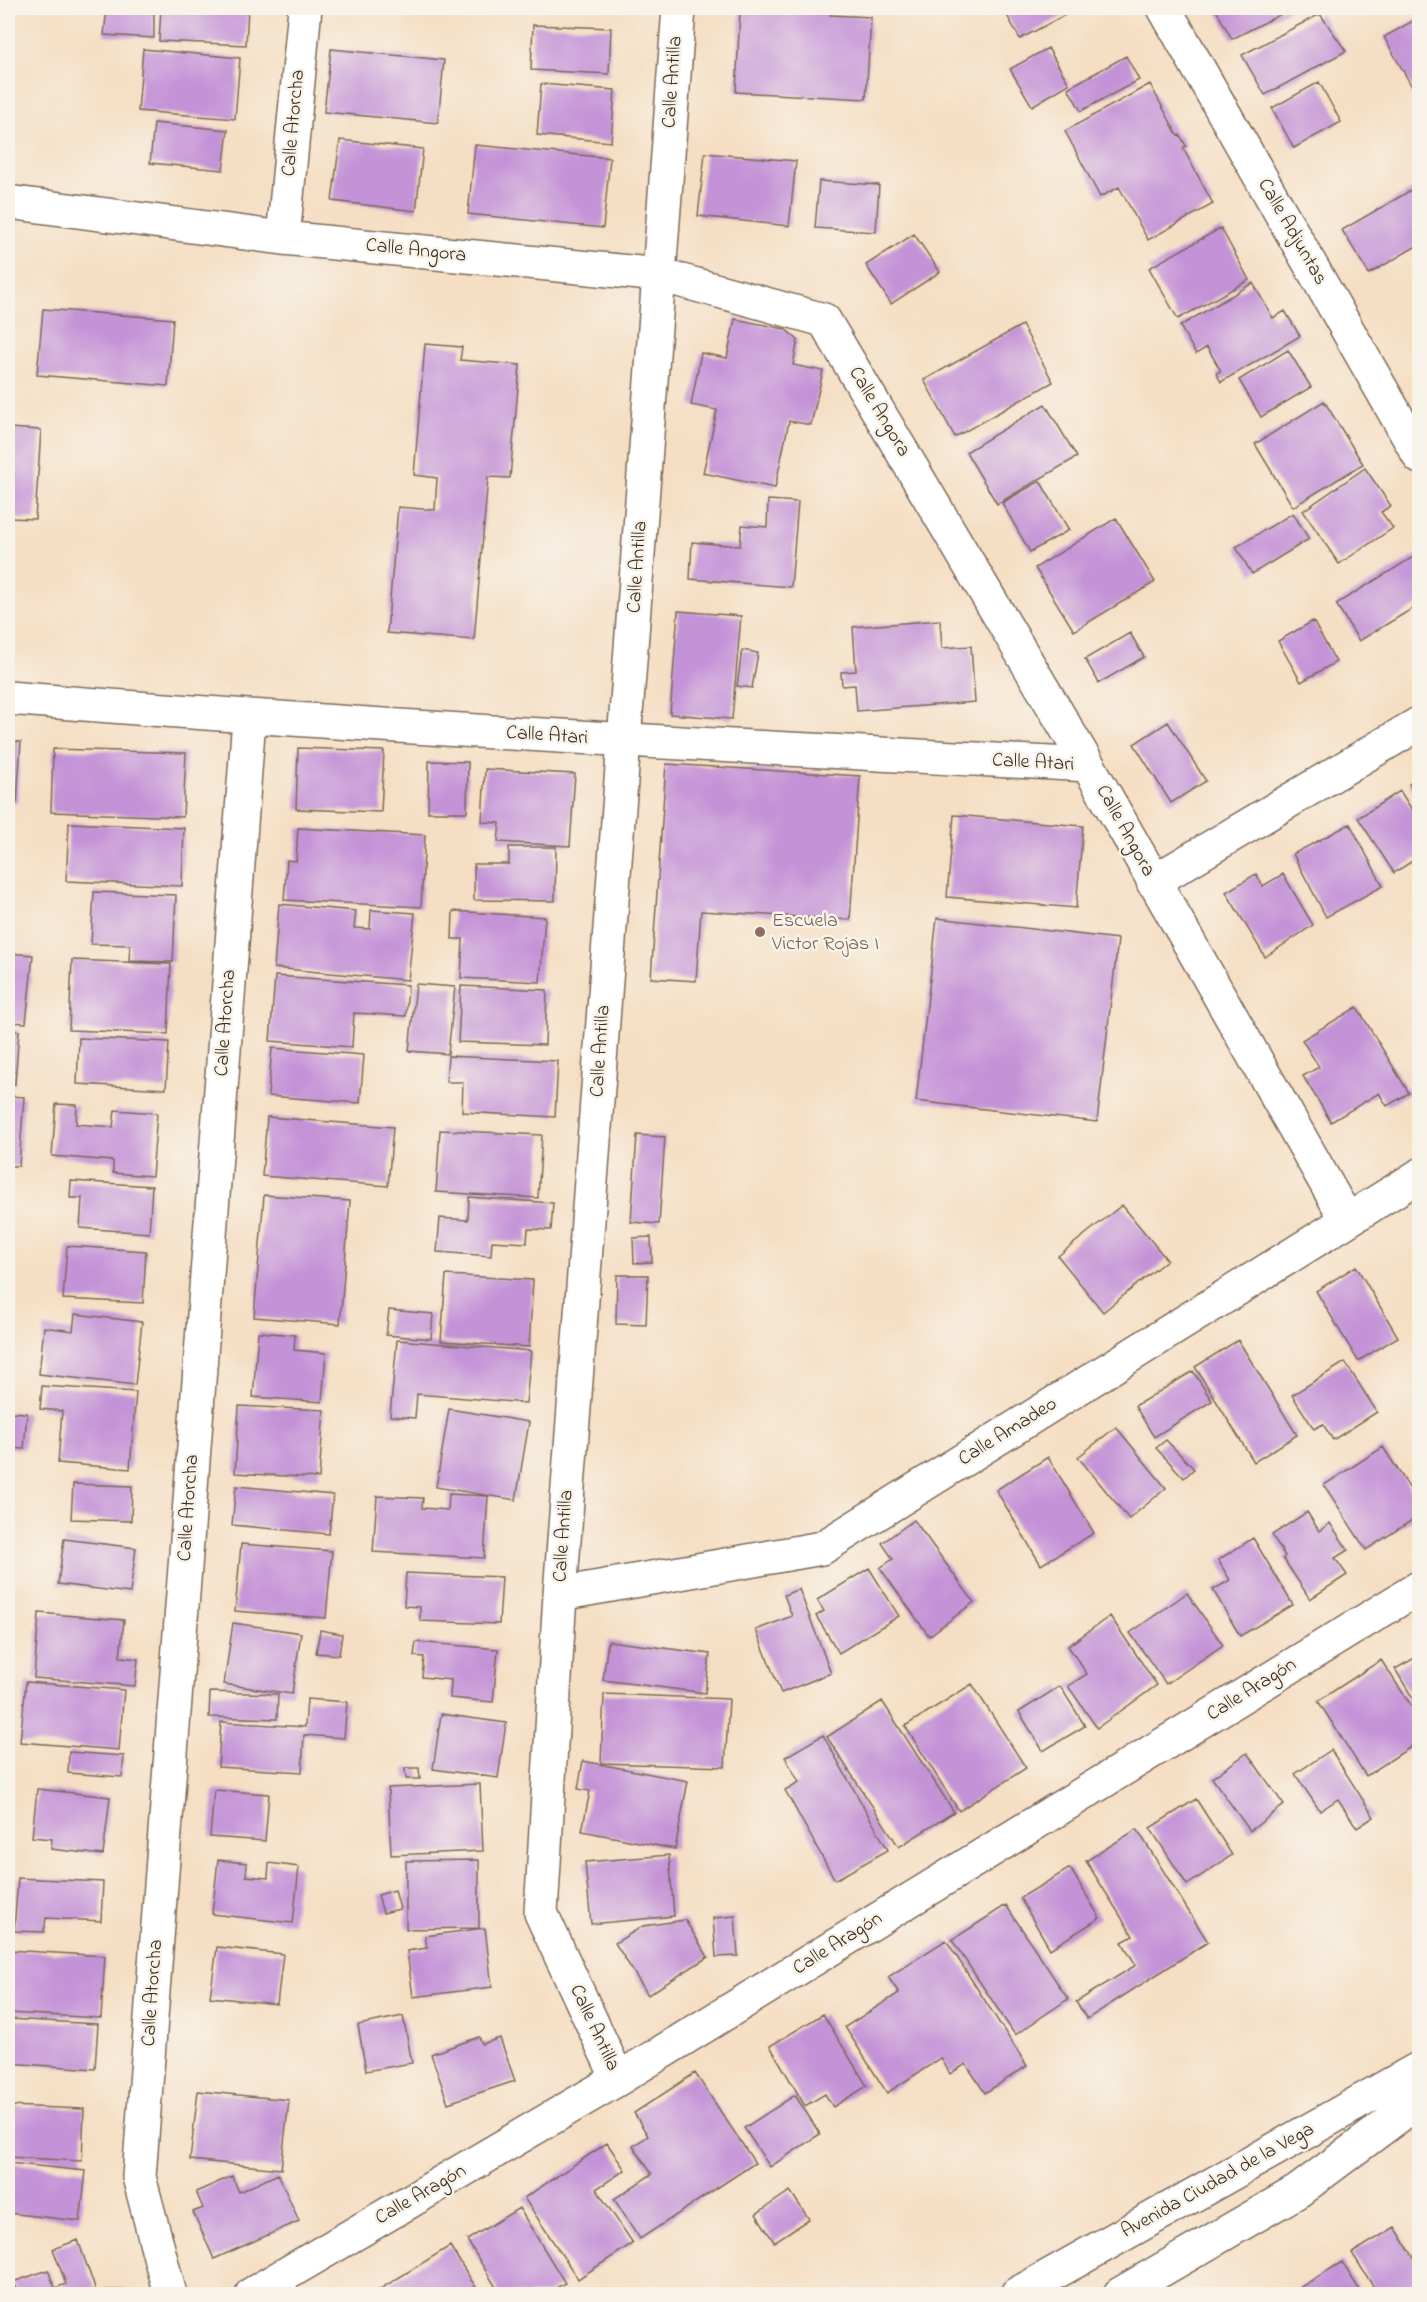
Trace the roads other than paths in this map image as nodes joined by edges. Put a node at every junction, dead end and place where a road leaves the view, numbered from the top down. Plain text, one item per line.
1 (305, 8) edge
2 (679, 8) edge
3 (1164, 8) edge
4 (8, 202) edge
5 (283, 238) junction
6 (660, 275) junction
7 (1419, 457) edge
8 (8, 698) edge
9 (249, 718) junction
10 (1419, 723) edge
11 (625, 741) junction
12 (1088, 765) junction
13 (1153, 882) junction
14 (1419, 1175) edge
15 (1347, 1220) junction
16 (1419, 1587) edge
17 (560, 1594) junction
18 (1419, 2068) edge
19 (618, 2079) junction
20 (1419, 2100) edge
21 (170, 2295) edge
22 (252, 2295) edge
23 (1017, 2295) edge
24 (1120, 2295) edge

1 - 5 street, Calle Atorcha
2 - 6 street, Calle Antilla
3 - 7 street, Calle Adjuntas
4 - 5 street, Calle Angora
5 - 6 street, Calle Angora
6 - 11 street, Calle Antilla
6 - 12 street, Calle Angora
8 - 9 street, Calle Atari
9 - 11 street, Calle Atari
9 - 21 street, Calle Atorcha
10 - 13 street
11 - 12 street, Calle Atari
11 - 17 street, Calle Antilla
12 - 13 street, Calle Angora
13 - 15 street, Calle Angora
14 - 15 street, Calle Amadeo
15 - 17 street, Calle Amadeo
16 - 19 street, Calle Aragón
17 - 19 street, Calle Antilla
18 - 23 street, Avenida Ciudad de la Vega
19 - 22 street, Calle Aragón
20 - 24 street, Avenida Ciudad de la Vega

